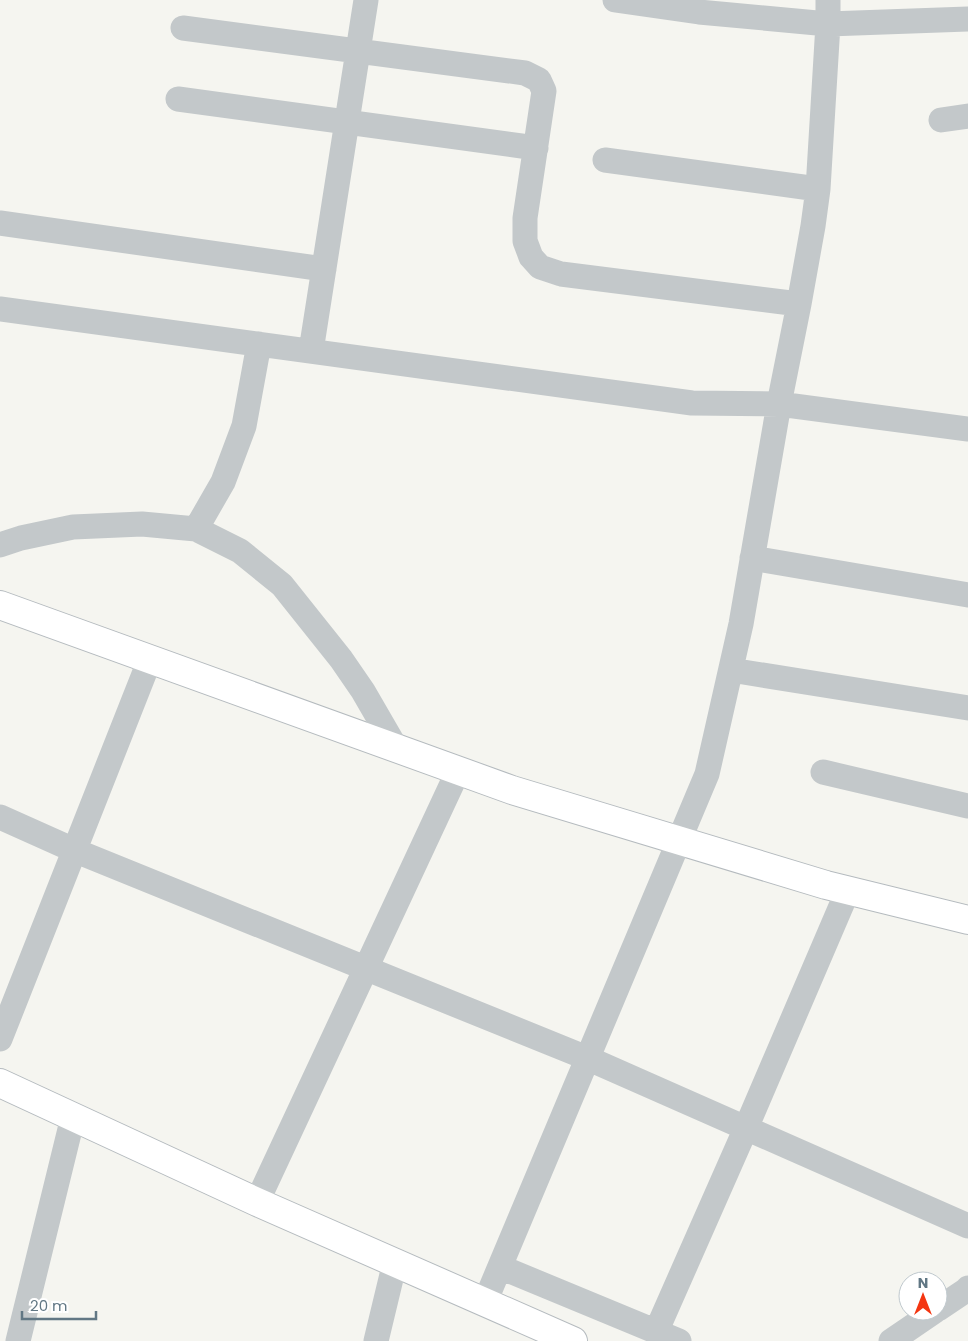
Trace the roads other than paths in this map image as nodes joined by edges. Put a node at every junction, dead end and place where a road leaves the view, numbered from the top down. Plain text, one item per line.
1 (366, 0) edge
2 (615, 0) edge
3 (828, 12) edge
4 (968, 19) edge
5 (183, 28) dead end
6 (359, 51) junction
7 (178, 98) dead end
8 (968, 116) edge
9 (941, 120) dead end
10 (347, 122) junction
11 (536, 148) junction
12 (605, 160) dead end
13 (818, 188) junction
14 (0, 223) edge
15 (324, 269) junction
16 (799, 304) junction
17 (0, 309) edge
18 (259, 344) junction
19 (311, 351) junction
20 (779, 404) junction
21 (968, 429) edge
22 (196, 530) junction
23 (0, 545) edge
24 (752, 558) junction
25 (968, 595) edge
26 (0, 605) edge
27 (150, 659) junction
28 (731, 670) junction
29 (968, 708) edge
30 (396, 748) junction
31 (458, 771) junction
32 (823, 772) dead end
33 (968, 806) edge
34 (0, 817) edge
35 (680, 840) junction
36 (76, 850) junction
37 (848, 890) junction
38 (968, 920) edge
39 (365, 968) junction
40 (0, 1040) edge
41 (587, 1058) junction
42 (0, 1083) edge
43 (74, 1117) junction
44 (746, 1128) junction
45 (257, 1202) junction
46 (968, 1226) edge
47 (395, 1262) junction
48 (500, 1267) junction
49 (968, 1288) edge
50 (485, 1302) junction
51 (948, 1302) edge
52 (920, 1321) edge
53 (667, 1336) edge
54 (18, 1341) edge
55 (376, 1341) edge
56 (573, 1341) edge
57 (890, 1341) edge

1 - 6 street
2 - 3 street
3 - 4 street
3 - 13 street
5 - 6 street
6 - 10 street
6 - 11 street
7 - 10 street
8 - 9 street
10 - 11 street
10 - 15 street
11 - 16 street
12 - 13 street
13 - 16 street
14 - 15 street
15 - 19 street
16 - 20 street
17 - 18 street
18 - 19 street
18 - 22 street
19 - 20 street
20 - 21 street
20 - 24 street
22 - 23 street
22 - 30 street
24 - 25 street
24 - 28 street
26 - 27 street
27 - 30 street
27 - 36 street
28 - 29 street
28 - 35 street
30 - 31 street
31 - 35 street
31 - 39 street
32 - 33 street
34 - 36 street
35 - 37 street
35 - 41 street
36 - 39 street
36 - 40 street
37 - 38 street
37 - 44 street
39 - 41 street
39 - 45 street
41 - 44 street
41 - 48 street
42 - 43 street
43 - 45 street
43 - 54 street
44 - 46 street
44 - 53 street
45 - 47 street
47 - 50 street
47 - 55 street
48 - 50 street
48 - 53 street
49 - 51 street
50 - 56 street
52 - 57 street

